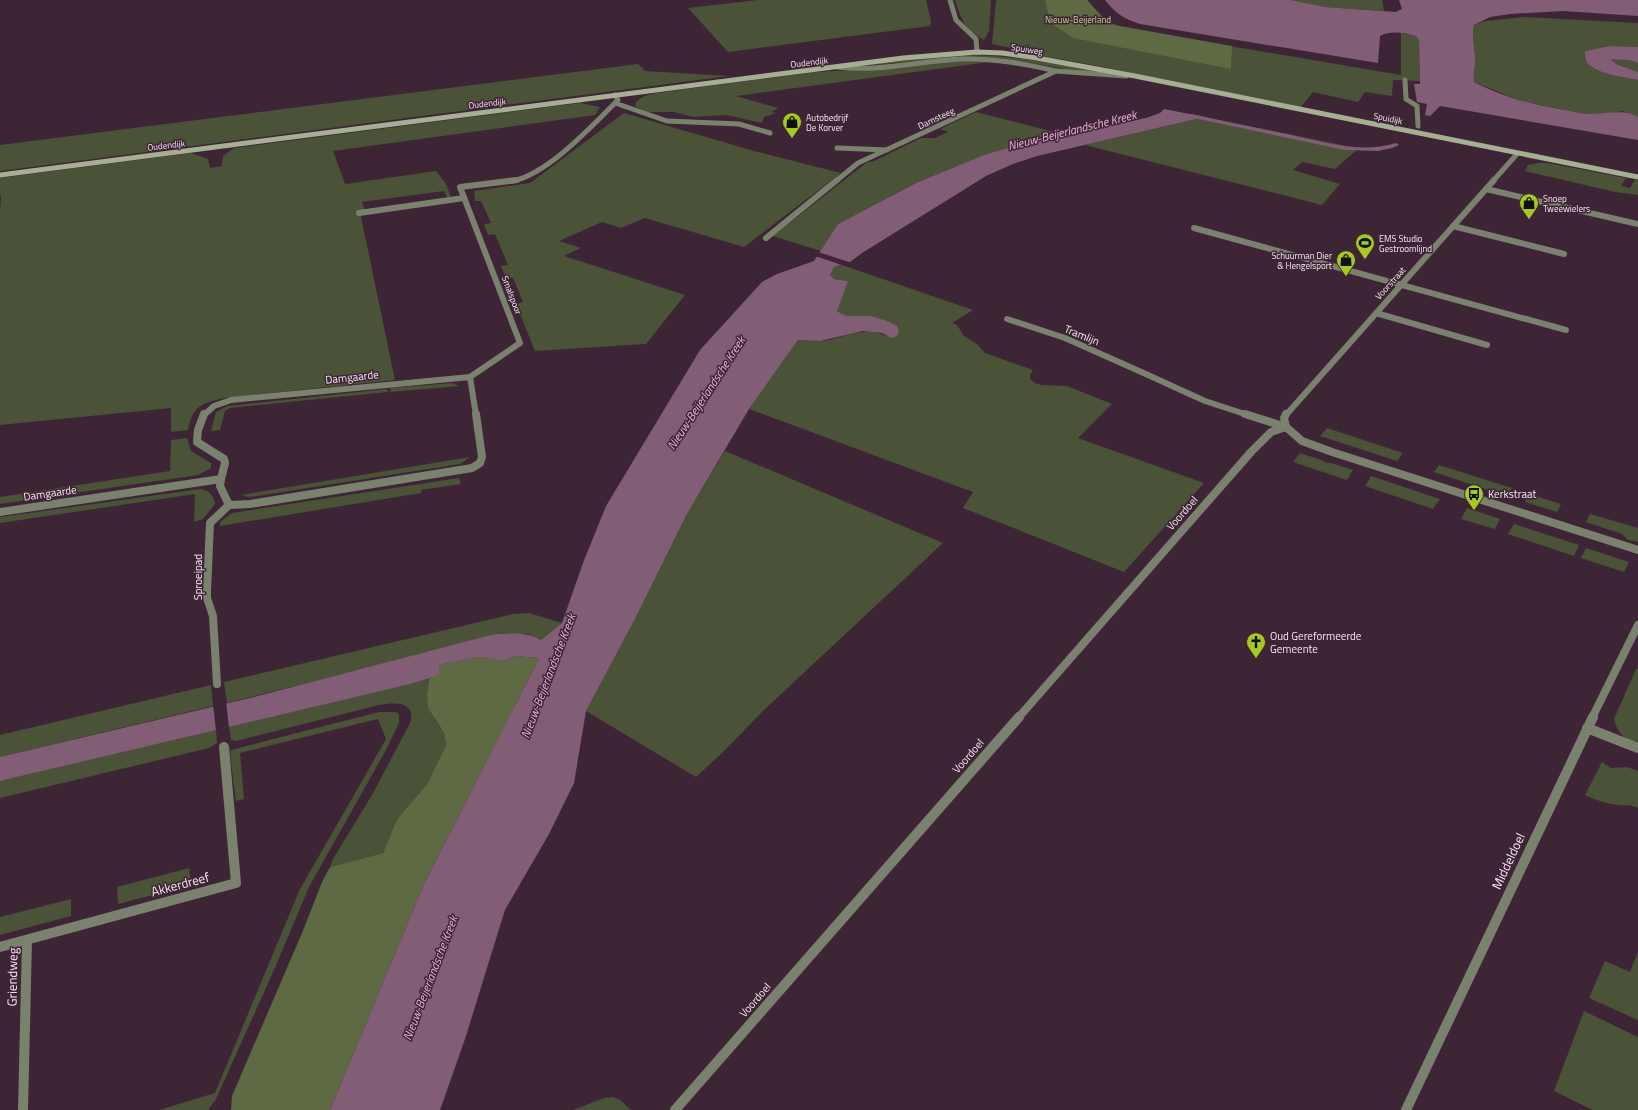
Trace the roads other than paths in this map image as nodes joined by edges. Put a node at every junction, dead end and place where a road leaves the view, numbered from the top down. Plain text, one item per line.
1 (950, 0) edge
2 (977, 52) junction
3 (837, 66) junction
4 (1056, 71) junction
5 (1134, 76) junction
6 (1405, 80) dead end
7 (615, 95) junction
8 (615, 103) junction
9 (1418, 126) dead end
10 (770, 133) dead end
11 (837, 148) dead end
12 (887, 150) junction
13 (1517, 154) junction
14 (0, 175) edge
15 (1638, 177) edge
16 (1486, 188) junction
17 (464, 198) junction
18 (359, 213) dead end
19 (1638, 224) edge
20 (1453, 226) junction
21 (1194, 228) dead end
22 (766, 238) dead end
23 (1564, 254) dead end
24 (1402, 284) junction
25 (1376, 313) junction
26 (1007, 319) dead end
27 (1566, 330) dead end
28 (1487, 345) dead end
29 (470, 376) junction
30 (1286, 427) junction
31 (221, 479) junction
32 (229, 505) junction
33 (0, 512) edge
34 (1638, 550) edge
35 (1638, 625) edge
36 (217, 684) dead end
37 (1587, 728) junction
38 (224, 747) dead end
39 (1638, 748) edge
40 (27, 940) junction
41 (0, 947) edge
42 (23, 1110) edge
43 (675, 1110) edge
44 (1406, 1110) edge

1 - 2 street
2 - 3 street, Oudendijk
2 - 5 street, Spuiweg
3 - 4 street
3 - 7 street, Oudendijk
4 - 5 street, Damsteeg
4 - 12 street, Damsteeg
5 - 13 street, Spuidijk
6 - 9 street
7 - 8 street
7 - 14 street, Oudendijk
8 - 10 street
8 - 17 street
11 - 12 street
12 - 22 street, Damsteeg
13 - 15 street, Spuidijk
13 - 16 street, Voorstraat
16 - 19 street
16 - 20 street, Voorstraat
17 - 18 street
17 - 29 street, Smalspoor
20 - 23 street
20 - 24 street, Voorstraat
21 - 24 street
24 - 25 street, Voorstraat
24 - 27 street
25 - 28 street
25 - 30 street, Voorstraat
26 - 30 street, Tramlijn
29 - 31 street, Damgaarde
29 - 32 street
30 - 34 street
30 - 43 street, Voordoel
31 - 32 street
31 - 33 street, Damgaarde
32 - 36 street, Sproeipad
35 - 37 street, Middeldoel
37 - 39 street
37 - 44 street, Middeldoel
38 - 40 street, Akkerdreef
40 - 41 street, Akkerdreef
40 - 42 street, Griendweg

